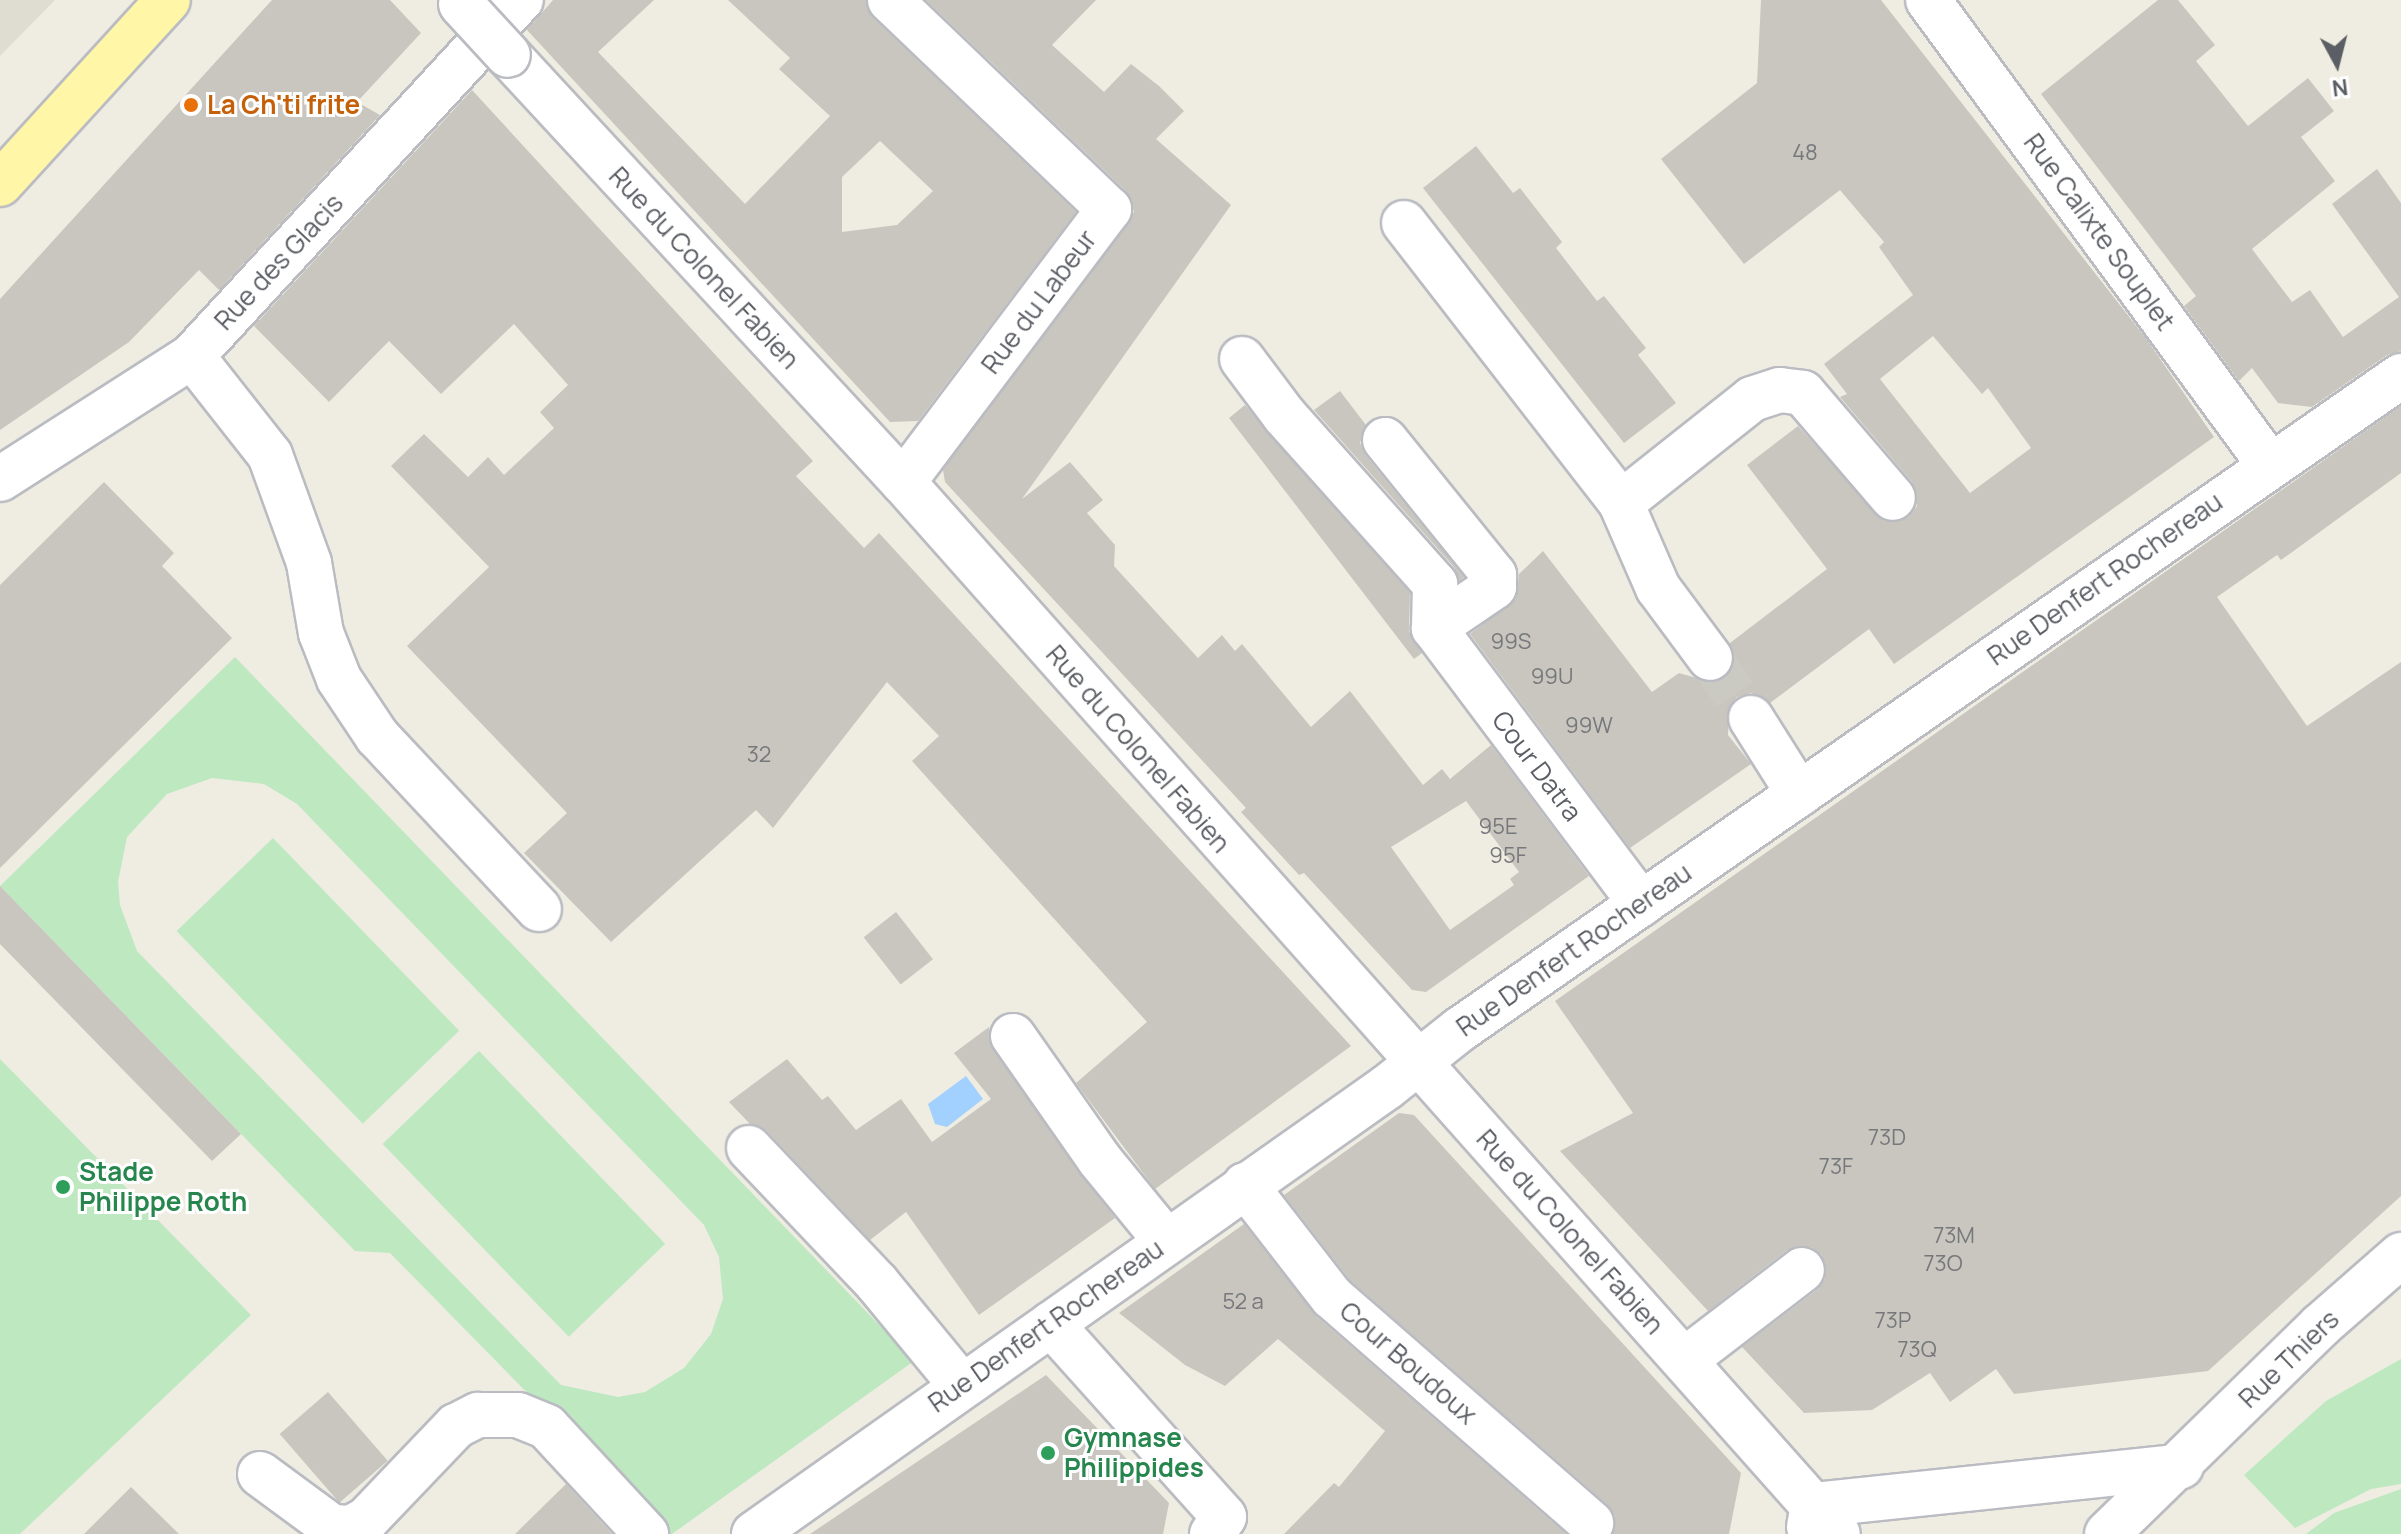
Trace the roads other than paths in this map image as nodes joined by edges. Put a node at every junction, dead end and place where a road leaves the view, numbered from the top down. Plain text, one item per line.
1 (168, 0) edge
2 (521, 0) edge
3 (890, 0) edge
4 (1928, 0) edge
5 (458, 2) edge
6 (0, 184) edge
7 (1404, 223) dead end
8 (192, 356) junction
9 (1242, 359) dead end
10 (2401, 376) edge
11 (1385, 440) dead end
12 (2269, 464) junction
13 (0, 479) edge
14 (903, 482) junction
15 (1893, 498) dead end
16 (1621, 503) junction
17 (1434, 628) junction
18 (1710, 658) tunnel mouth
19 (1751, 718) tunnel mouth
20 (1799, 794) junction
21 (1641, 904) junction
22 (539, 909) dead end
23 (1013, 1036) dead end
24 (1415, 1064) junction
25 (749, 1148) dead end
26 (1245, 1185) junction
27 (1166, 1241) junction
28 (2401, 1255) edge
29 (1802, 1270) dead end
30 (1051, 1324) junction
31 (1686, 1359) junction
32 (962, 1386) junction
33 (2181, 1466) junction
34 (260, 1474) dead end
35 (1591, 1523) dead end
36 (1820, 1524) edge
37 (646, 1534) edge
38 (754, 1534) edge
39 (1212, 1534) edge
40 (2107, 1534) edge

1 - 6 main road
2 - 8 street, Rue des Glacis
3 - 14 street, Rue du Labeur
4 - 12 street, Rue Calixte Souplet
5 - 14 street, Rue du Colonel Fabien, bridge
7 - 16 street
8 - 13 street, Rue des Glacis
8 - 22 street
9 - 17 street
10 - 12 street, Rue Denfert Rochereau
11 - 17 street
12 - 20 street, Rue Denfert Rochereau
14 - 24 street, Rue du Colonel Fabien
15 - 16 street
16 - 18 street
17 - 21 street, Cour Datra
19 - 20 street
20 - 21 street, Rue Denfert Rochereau
21 - 24 street, Rue Denfert Rochereau
23 - 27 street
24 - 26 street, Rue Denfert Rochereau
24 - 31 street, Rue du Colonel Fabien
25 - 32 street
26 - 27 street, Rue Denfert Rochereau
26 - 35 street, Cour Boudoux
27 - 30 street, Rue Denfert Rochereau
28 - 33 street, Rue Thiers
29 - 31 street
30 - 32 street, Rue Denfert Rochereau
30 - 39 street
31 - 36 street, Rue du Colonel Fabien
32 - 38 street, Rue Denfert Rochereau
33 - 36 street
33 - 40 street, Rue Thiers
34 - 37 street

